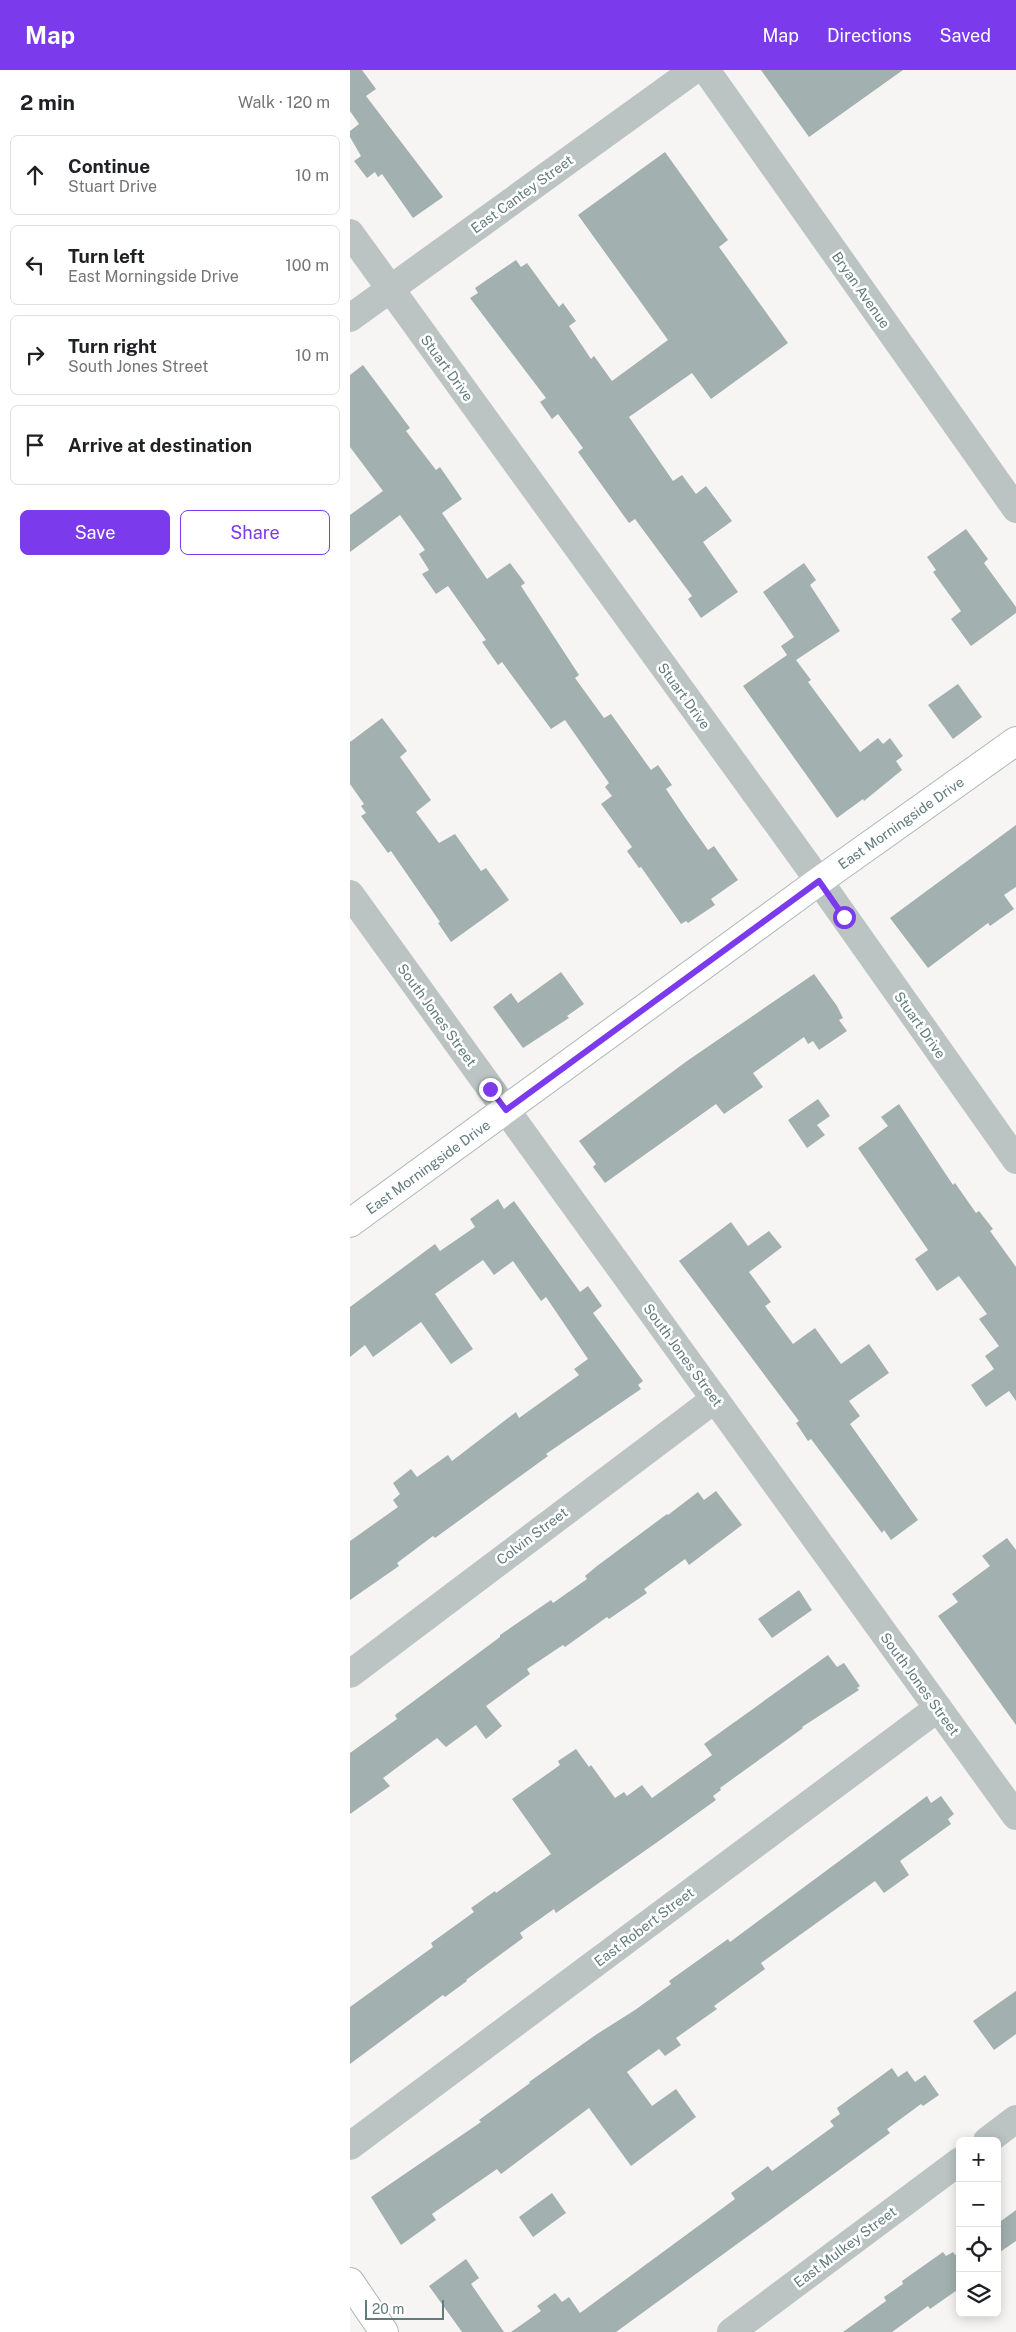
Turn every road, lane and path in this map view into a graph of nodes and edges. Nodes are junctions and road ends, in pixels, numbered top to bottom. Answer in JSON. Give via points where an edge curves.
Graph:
{"nodes":[{"id":1,"x":694,"y":70,"type":"edge"},
{"id":2,"x":706,"y":70,"type":"edge"},
{"id":3,"x":350,"y":234,"type":"edge"},
{"id":4,"x":390,"y":289,"type":"junction"},
{"id":5,"x":350,"y":318,"type":"edge"},
{"id":6,"x":1016,"y":509,"type":"edge"},
{"id":7,"x":1015,"y":743,"type":"edge"},
{"id":8,"x":819,"y":881,"type":"junction"},
{"id":9,"x":350,"y":894,"type":"edge"},
{"id":10,"x":506,"y":1110,"type":"junction"},
{"id":11,"x":1016,"y":1160,"type":"edge"},
{"id":12,"x":350,"y":1223,"type":"edge"},
{"id":13,"x":715,"y":1399,"type":"junction"},
{"id":14,"x":350,"y":1674,"type":"edge"},
{"id":15,"x":938,"y":1708,"type":"junction"},
{"id":16,"x":1016,"y":1816,"type":"edge"},
{"id":17,"x":1016,"y":2119,"type":"edge"},
{"id":18,"x":992,"y":2137,"type":"edge"},
{"id":19,"x":350,"y":2146,"type":"edge"},
{"id":20,"x":956,"y":2164,"type":"edge"},
{"id":21,"x":350,"y":2282,"type":"edge"},
{"id":22,"x":384,"y":2332,"type":"edge"},
{"id":23,"x":731,"y":2332,"type":"edge"}],
"edges":[{"from":1,"to":4,"type":"street","name":"East Cantey Street"},
{"from":2,"to":6,"type":"street","name":"Bryan Avenue"},
{"from":3,"to":4,"type":"street","name":"Stuart Drive"},
{"from":4,"to":5,"type":"street","name":"East Cantey Street"},
{"from":4,"to":8,"type":"street","name":"Stuart Drive"},
{"from":7,"to":8,"type":"street","name":"East Morningside Drive"},
{"from":8,"to":10,"type":"street","name":"East Morningside Drive"},
{"from":8,"to":11,"type":"street","name":"Stuart Drive"},
{"from":9,"to":10,"type":"street","name":"South Jones Street"},
{"from":10,"to":12,"type":"street","name":"East Morningside Drive"},
{"from":10,"to":13,"type":"street","name":"South Jones Street"},
{"from":13,"to":14,"type":"street","name":"Colvin Street"},
{"from":13,"to":15,"type":"street","name":"South Jones Street"},
{"from":15,"to":16,"type":"street","name":"South Jones Street"},
{"from":15,"to":19,"type":"street","name":"East Robert Street"},
{"from":17,"to":18,"type":"street"},
{"from":20,"to":23,"type":"street","name":"East Mulkey Street"},
{"from":21,"to":22,"type":"street"}]}
